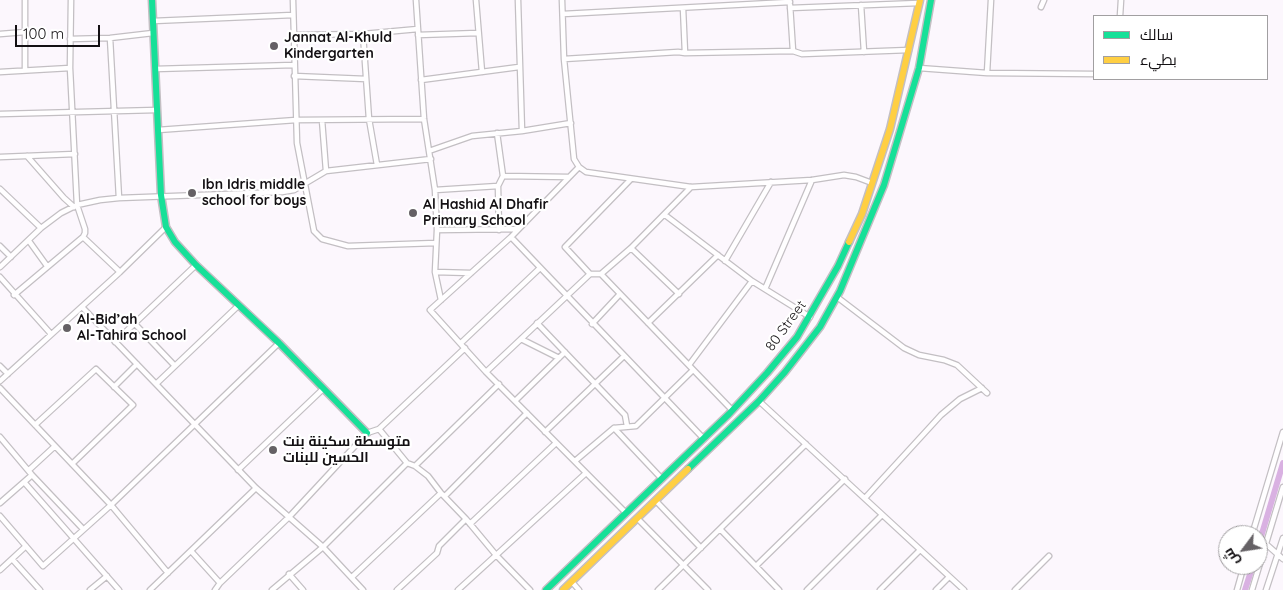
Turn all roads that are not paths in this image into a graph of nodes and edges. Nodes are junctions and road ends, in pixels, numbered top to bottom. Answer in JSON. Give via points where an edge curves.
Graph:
{"nodes":[{"id":1,"x":25,"y":0,"type":"edge"},
{"id":2,"x":71,"y":0,"type":"edge"},
{"id":3,"x":152,"y":0,"type":"edge"},
{"id":4,"x":299,"y":0,"type":"edge"},
{"id":5,"x":416,"y":0,"type":"edge"},
{"id":6,"x":476,"y":0,"type":"edge"},
{"id":7,"x":518,"y":0,"type":"edge"},
{"id":8,"x":562,"y":0,"type":"edge"},
{"id":9,"x":675,"y":0,"type":"edge"},
{"id":10,"x":931,"y":0,"type":"edge"},
{"id":11,"x":991,"y":0,"type":"edge"},
{"id":12,"x":1044,"y":0,"type":"edge"},
{"id":13,"x":1121,"y":0,"type":"edge"},
{"id":14,"x":790,"y":1,"type":"edge"},
{"id":15,"x":919,"y":1,"type":"edge"},
{"id":16,"x":293,"y":2,"type":"edge"},
{"id":17,"x":861,"y":5,"type":"junction"},
{"id":18,"x":1041,"y":7,"type":"dead end"},
{"id":19,"x":676,"y":8,"type":"junction"},
{"id":20,"x":683,"y":8,"type":"junction"},
{"id":21,"x":790,"y":8,"type":"junction"},
{"id":22,"x":563,"y":14,"type":"junction"},
{"id":23,"x":293,"y":15,"type":"junction"},
{"id":24,"x":1120,"y":15,"type":"edge"},
{"id":25,"x":153,"y":21,"type":"junction"},
{"id":26,"x":25,"y":32,"type":"junction"},
{"id":27,"x":418,"y":32,"type":"junction"},
{"id":28,"x":153,"y":33,"type":"junction"},
{"id":29,"x":478,"y":33,"type":"junction"},
{"id":30,"x":0,"y":34,"type":"edge"},
{"id":31,"x":364,"y":34,"type":"junction"},
{"id":32,"x":294,"y":35,"type":"junction"},
{"id":33,"x":110,"y":38,"type":"junction"},
{"id":34,"x":70,"y":39,"type":"junction"},
{"id":35,"x":909,"y":50,"type":"junction"},
{"id":36,"x":793,"y":51,"type":"junction"},
{"id":37,"x":864,"y":52,"type":"junction"},
{"id":38,"x":685,"y":54,"type":"junction"},
{"id":39,"x":564,"y":59,"type":"junction"},
{"id":40,"x":294,"y":66,"type":"junction"},
{"id":41,"x":519,"y":67,"type":"junction"},
{"id":42,"x":70,"y":68,"type":"junction"},
{"id":43,"x":919,"y":68,"type":"junction"},
{"id":44,"x":154,"y":69,"type":"junction"},
{"id":45,"x":26,"y":70,"type":"junction"},
{"id":46,"x":0,"y":72,"type":"edge"},
{"id":47,"x":482,"y":72,"type":"junction"},
{"id":48,"x":987,"y":73,"type":"junction"},
{"id":49,"x":1093,"y":74,"type":"edge"},
{"id":50,"x":294,"y":76,"type":"junction"},
{"id":51,"x":366,"y":80,"type":"junction"},
{"id":52,"x":421,"y":80,"type":"junction"},
{"id":53,"x":157,"y":110,"type":"junction"},
{"id":54,"x":114,"y":111,"type":"junction"},
{"id":55,"x":73,"y":112,"type":"junction"},
{"id":56,"x":0,"y":114,"type":"edge"},
{"id":57,"x":369,"y":119,"type":"junction"},
{"id":58,"x":296,"y":120,"type":"junction"},
{"id":59,"x":322,"y":120,"type":"junction"},
{"id":60,"x":424,"y":120,"type":"junction"},
{"id":61,"x":571,"y":123,"type":"junction"},
{"id":62,"x":158,"y":130,"type":"junction"},
{"id":63,"x":522,"y":131,"type":"junction"},
{"id":64,"x":497,"y":133,"type":"junction"},
{"id":65,"x":429,"y":151,"type":"junction"},
{"id":66,"x":75,"y":154,"type":"junction"},
{"id":67,"x":27,"y":156,"type":"junction"},
{"id":68,"x":0,"y":157,"type":"edge"},
{"id":69,"x":431,"y":159,"type":"junction"},
{"id":70,"x":377,"y":165,"type":"junction"},
{"id":71,"x":579,"y":167,"type":"junction"},
{"id":72,"x":326,"y":171,"type":"junction"},
{"id":73,"x":503,"y":176,"type":"junction"},
{"id":74,"x":569,"y":177,"type":"junction"},
{"id":75,"x":630,"y":180,"type":"junction"},
{"id":76,"x":812,"y":180,"type":"junction"},
{"id":77,"x":771,"y":182,"type":"junction"},
{"id":78,"x":305,"y":184,"type":"junction"},
{"id":79,"x":872,"y":184,"type":"junction"},
{"id":80,"x":498,"y":186,"type":"junction"},
{"id":81,"x":691,"y":188,"type":"junction"},
{"id":82,"x":0,"y":189,"type":"edge"},
{"id":83,"x":435,"y":190,"type":"junction"},
{"id":84,"x":161,"y":195,"type":"junction"},
{"id":85,"x":119,"y":198,"type":"junction"},
{"id":86,"x":75,"y":206,"type":"junction"},
{"id":87,"x":665,"y":215,"type":"junction"},
{"id":88,"x":41,"y":228,"type":"junction"},
{"id":89,"x":166,"y":228,"type":"junction"},
{"id":90,"x":437,"y":230,"type":"junction"},
{"id":91,"x":499,"y":230,"type":"junction"},
{"id":92,"x":518,"y":230,"type":"junction"},
{"id":93,"x":83,"y":236,"type":"junction"},
{"id":94,"x":510,"y":237,"type":"junction"},
{"id":95,"x":30,"y":241,"type":"junction"},
{"id":96,"x":436,"y":243,"type":"junction"},
{"id":97,"x":0,"y":246,"type":"edge"},
{"id":98,"x":631,"y":248,"type":"junction"},
{"id":99,"x":718,"y":255,"type":"junction"},
{"id":100,"x":11,"y":256,"type":"junction"},
{"id":101,"x":725,"y":261,"type":"junction"},
{"id":102,"x":196,"y":265,"type":"junction"},
{"id":103,"x":47,"y":266,"type":"junction"},
{"id":104,"x":0,"y":267,"type":"edge"},
{"id":105,"x":540,"y":268,"type":"junction"},
{"id":106,"x":120,"y":272,"type":"junction"},
{"id":107,"x":435,"y":272,"type":"junction"},
{"id":108,"x":471,"y":273,"type":"junction"},
{"id":109,"x":590,"y":274,"type":"junction"},
{"id":110,"x":601,"y":274,"type":"junction"},
{"id":111,"x":0,"y":277,"type":"edge"},
{"id":112,"x":752,"y":281,"type":"junction"},
{"id":113,"x":765,"y":289,"type":"junction"},
{"id":114,"x":620,"y":294,"type":"junction"},
{"id":115,"x":679,"y":294,"type":"junction"},
{"id":116,"x":14,"y":295,"type":"junction"},
{"id":117,"x":566,"y":296,"type":"junction"},
{"id":118,"x":837,"y":297,"type":"junction"},
{"id":119,"x":441,"y":300,"type":"junction"},
{"id":120,"x":239,"y":305,"type":"junction"},
{"id":121,"x":82,"y":307,"type":"junction"},
{"id":122,"x":810,"y":317,"type":"junction"},
{"id":123,"x":648,"y":323,"type":"junction"},
{"id":124,"x":135,"y":324,"type":"junction"},
{"id":125,"x":537,"y":324,"type":"junction"},
{"id":126,"x":592,"y":324,"type":"junction"},
{"id":127,"x":51,"y":334,"type":"junction"},
{"id":128,"x":521,"y":339,"type":"junction"},
{"id":129,"x":115,"y":342,"type":"junction"},
{"id":130,"x":279,"y":343,"type":"junction"},
{"id":131,"x":461,"y":343,"type":"junction"},
{"id":132,"x":465,"y":348,"type":"junction"},
{"id":133,"x":565,"y":352,"type":"junction"},
{"id":134,"x":624,"y":356,"type":"junction"},
{"id":135,"x":559,"y":358,"type":"junction"},
{"id":136,"x":136,"y":364,"type":"junction"},
{"id":137,"x":689,"y":365,"type":"junction"},
{"id":138,"x":0,"y":366,"type":"edge"},
{"id":139,"x":175,"y":366,"type":"junction"},
{"id":140,"x":693,"y":370,"type":"junction"},
{"id":141,"x":486,"y":372,"type":"junction"},
{"id":142,"x":8,"y":374,"type":"junction"},
{"id":143,"x":0,"y":381,"type":"edge"},
{"id":144,"x":156,"y":384,"type":"junction"},
{"id":145,"x":499,"y":384,"type":"junction"},
{"id":146,"x":595,"y":384,"type":"junction"},
{"id":147,"x":114,"y":387,"type":"junction"},
{"id":148,"x":0,"y":388,"type":"edge"},
{"id":149,"x":982,"y":388,"type":"junction"},
{"id":150,"x":323,"y":389,"type":"junction"},
{"id":151,"x":988,"y":393,"type":"dead end"},
{"id":152,"x":664,"y":398,"type":"junction"},
{"id":153,"x":515,"y":401,"type":"junction"},
{"id":154,"x":759,"y":401,"type":"junction"},
{"id":155,"x":732,"y":410,"type":"junction"},
{"id":156,"x":527,"y":413,"type":"junction"},
{"id":157,"x":35,"y":425,"type":"junction"},
{"id":158,"x":195,"y":425,"type":"junction"},
{"id":159,"x":627,"y":426,"type":"junction"},
{"id":160,"x":614,"y":428,"type":"junction"},
{"id":161,"x":379,"y":429,"type":"junction"},
{"id":162,"x":545,"y":432,"type":"junction"},
{"id":163,"x":1283,"y":432,"type":"edge"},
{"id":164,"x":367,"y":433,"type":"junction"},
{"id":165,"x":704,"y":439,"type":"junction"},
{"id":166,"x":1,"y":440,"type":"edge"},
{"id":167,"x":556,"y":443,"type":"junction"},
{"id":168,"x":806,"y":444,"type":"junction"},
{"id":169,"x":55,"y":446,"type":"junction"},
{"id":170,"x":575,"y":462,"type":"junction"},
{"id":171,"x":407,"y":463,"type":"junction"},
{"id":172,"x":72,"y":464,"type":"junction"},
{"id":173,"x":415,"y":466,"type":"junction"},
{"id":174,"x":238,"y":470,"type":"junction"},
{"id":175,"x":30,"y":472,"type":"junction"},
{"id":176,"x":586,"y":473,"type":"junction"},
{"id":177,"x":662,"y":479,"type":"junction"},
{"id":178,"x":845,"y":479,"type":"junction"},
{"id":179,"x":24,"y":482,"type":"junction"},
{"id":180,"x":1283,"y":487,"type":"edge"},
{"id":181,"x":256,"y":488,"type":"junction"},
{"id":182,"x":443,"y":495,"type":"junction"},
{"id":183,"x":865,"y":498,"type":"junction"},
{"id":184,"x":656,"y":501,"type":"junction"},
{"id":185,"x":0,"y":503,"type":"edge"},
{"id":186,"x":111,"y":505,"type":"junction"},
{"id":187,"x":626,"y":513,"type":"junction"},
{"id":188,"x":882,"y":515,"type":"junction"},
{"id":189,"x":0,"y":516,"type":"edge"},
{"id":190,"x":290,"y":516,"type":"junction"},
{"id":191,"x":638,"y":519,"type":"junction"},
{"id":192,"x":468,"y":521,"type":"junction"},
{"id":193,"x":1255,"y":525,"type":"edge"},
{"id":194,"x":83,"y":529,"type":"junction"},
{"id":195,"x":720,"y":529,"type":"junction"},
{"id":196,"x":1268,"y":537,"type":"edge"},
{"id":197,"x":73,"y":538,"type":"junction"},
{"id":198,"x":1283,"y":538,"type":"edge"},
{"id":199,"x":26,"y":546,"type":"junction"},
{"id":200,"x":1268,"y":546,"type":"edge"},
{"id":201,"x":323,"y":547,"type":"junction"},
{"id":202,"x":700,"y":548,"type":"junction"},
{"id":203,"x":920,"y":550,"type":"junction"},
{"id":204,"x":191,"y":551,"type":"junction"},
{"id":205,"x":1277,"y":554,"type":"junction"},
{"id":206,"x":496,"y":555,"type":"junction"},
{"id":207,"x":1049,"y":556,"type":"dead end"},
{"id":208,"x":12,"y":559,"type":"junction"},
{"id":209,"x":1283,"y":559,"type":"edge"},
{"id":210,"x":574,"y":564,"type":"junction"},
{"id":211,"x":683,"y":565,"type":"junction"},
{"id":212,"x":756,"y":566,"type":"junction"},
{"id":213,"x":0,"y":570,"type":"edge"},
{"id":214,"x":582,"y":572,"type":"junction"},
{"id":215,"x":168,"y":573,"type":"junction"},
{"id":216,"x":289,"y":574,"type":"junction"},
{"id":217,"x":1241,"y":575,"type":"edge"},
{"id":218,"x":1257,"y":575,"type":"edge"},
{"id":219,"x":107,"y":576,"type":"junction"},
{"id":220,"x":352,"y":577,"type":"junction"},
{"id":221,"x":949,"y":577,"type":"junction"},
{"id":222,"x":572,"y":582,"type":"junction"},
{"id":223,"x":220,"y":583,"type":"junction"},
{"id":224,"x":552,"y":584,"type":"junction"},
{"id":225,"x":152,"y":589,"type":"edge"},
{"id":226,"x":883,"y":589,"type":"edge"},
{"id":227,"x":40,"y":590,"type":"edge"},
{"id":228,"x":90,"y":590,"type":"edge"},
{"id":229,"x":119,"y":590,"type":"edge"},
{"id":230,"x":215,"y":590,"type":"edge"},
{"id":231,"x":272,"y":590,"type":"edge"},
{"id":232,"x":303,"y":590,"type":"edge"},
{"id":233,"x":363,"y":590,"type":"edge"},
{"id":234,"x":396,"y":590,"type":"edge"},
{"id":235,"x":458,"y":590,"type":"edge"},
{"id":236,"x":530,"y":590,"type":"edge"},
{"id":237,"x":546,"y":590,"type":"edge"},
{"id":238,"x":562,"y":590,"type":"edge"},
{"id":239,"x":579,"y":590,"type":"edge"},
{"id":240,"x":658,"y":590,"type":"edge"},
{"id":241,"x":708,"y":590,"type":"edge"},
{"id":242,"x":780,"y":590,"type":"edge"},
{"id":243,"x":807,"y":590,"type":"edge"},
{"id":244,"x":936,"y":590,"type":"edge"},
{"id":245,"x":964,"y":590,"type":"edge"},
{"id":246,"x":1015,"y":590,"type":"edge"},
{"id":247,"x":1237,"y":590,"type":"edge"},
{"id":248,"x":1252,"y":590,"type":"edge"},
{"id":249,"x":1266,"y":590,"type":"edge"}],
"edges":[{"from":1,"to":26,"type":"street"},
{"from":2,"to":34,"type":"street"},
{"from":3,"to":25,"type":"main road"},
{"from":4,"to":16,"type":"street"},
{"from":5,"to":27,"type":"street"},
{"from":6,"to":29,"type":"street"},
{"from":7,"to":41,"type":"street"},
{"from":8,"to":22,"type":"street"},
{"from":9,"to":19,"type":"street"},
{"from":10,"to":43,"type":"main road","name":"80 Street"},
{"from":11,"to":48,"type":"street"},
{"from":12,"to":18,"type":"street"},
{"from":13,"to":24,"type":"street"},
{"from":14,"to":20,"type":"street"},
{"from":14,"to":21,"type":"street"},
{"from":15,"to":17,"type":"street"},
{"from":15,"to":35,"type":"main road","name":"80 Street"},
{"from":16,"to":23,"type":"street"},
{"from":17,"to":21,"type":"street"},
{"from":17,"to":37,"type":"street"},
{"from":19,"to":20,"type":"street"},
{"from":19,"to":22,"type":"street"},
{"from":20,"to":38,"type":"street"},
{"from":21,"to":36,"type":"street"},
{"from":22,"to":39,"type":"street"},
{"from":23,"to":25,"type":"street"},
{"from":23,"to":32,"type":"street"},
{"from":25,"to":28,"type":"main road"},
{"from":26,"to":30,"type":"street"},
{"from":26,"to":45,"type":"street"},
{"from":27,"to":29,"type":"street"},
{"from":27,"to":31,"type":"street"},
{"from":27,"to":52,"type":"street"},
{"from":28,"to":33,"type":"street"},
{"from":28,"to":44,"type":"main road"},
{"from":29,"to":47,"type":"street"},
{"from":31,"to":32,"type":"street"},
{"from":31,"to":51,"type":"street"},
{"from":32,"to":40,"type":"street"},
{"from":33,"to":34,"type":"street"},
{"from":33,"to":54,"type":"street"},
{"from":34,"to":42,"type":"street"},
{"from":35,"to":37,"type":"street"},
{"from":35,"to":79,"type":"main road","name":"80 Street","via":[[890,129]]},
{"from":36,"to":37,"type":"street","via":[[802,54]]},
{"from":36,"to":38,"type":"street"},
{"from":38,"to":39,"type":"street"},
{"from":39,"to":61,"type":"street"},
{"from":40,"to":44,"type":"street"},
{"from":40,"to":50,"type":"street"},
{"from":41,"to":47,"type":"street"},
{"from":41,"to":63,"type":"street"},
{"from":42,"to":45,"type":"street"},
{"from":42,"to":55,"type":"street"},
{"from":43,"to":48,"type":"street"},
{"from":43,"to":118,"type":"main road","name":"80 Street","via":[[884,185]]},
{"from":44,"to":53,"type":"main road"},
{"from":45,"to":46,"type":"street"},
{"from":47,"to":52,"type":"street"},
{"from":48,"to":49,"type":"street"},
{"from":50,"to":51,"type":"street"},
{"from":50,"to":58,"type":"street"},
{"from":51,"to":57,"type":"street"},
{"from":52,"to":60,"type":"street"},
{"from":53,"to":54,"type":"street"},
{"from":53,"to":62,"type":"main road"},
{"from":54,"to":55,"type":"street"},
{"from":54,"to":85,"type":"street"},
{"from":55,"to":56,"type":"street"},
{"from":55,"to":66,"type":"street"},
{"from":57,"to":59,"type":"street"},
{"from":57,"to":60,"type":"street"},
{"from":57,"to":70,"type":"street"},
{"from":58,"to":59,"type":"street"},
{"from":58,"to":62,"type":"street"},
{"from":58,"to":78,"type":"street","via":[[296,144]]},
{"from":59,"to":72,"type":"street"},
{"from":60,"to":65,"type":"street"},
{"from":61,"to":63,"type":"street"},
{"from":61,"to":71,"type":"street","via":[[574,159]]},
{"from":62,"to":84,"type":"main road"},
{"from":63,"to":64,"type":"street"},
{"from":64,"to":65,"type":"street","via":[[472,136]]},
{"from":64,"to":73,"type":"street"},
{"from":65,"to":69,"type":"street"},
{"from":66,"to":67,"type":"street"},
{"from":66,"to":86,"type":"street"},
{"from":67,"to":68,"type":"street"},
{"from":67,"to":86,"type":"street"},
{"from":69,"to":70,"type":"street"},
{"from":69,"to":83,"type":"street"},
{"from":70,"to":72,"type":"street"},
{"from":71,"to":74,"type":"street"},
{"from":71,"to":75,"type":"street","via":[[586,172]]},
{"from":72,"to":78,"type":"street"},
{"from":73,"to":74,"type":"street"},
{"from":73,"to":80,"type":"street"},
{"from":74,"to":92,"type":"street"},
{"from":75,"to":81,"type":"street"},
{"from":75,"to":109,"type":"street","via":[[565,247]]},
{"from":76,"to":77,"type":"street"},
{"from":76,"to":79,"type":"street","via":[[850,175]]},
{"from":76,"to":113,"type":"street"},
{"from":77,"to":81,"type":"street"},
{"from":77,"to":101,"type":"street"},
{"from":78,"to":84,"type":"street","via":[[282,192]]},
{"from":78,"to":96,"type":"street","via":[[314,232],[322,239],[348,246]]},
{"from":79,"to":122,"type":"main road","name":"80 Street","via":[[838,266]]},
{"from":80,"to":83,"type":"street"},
{"from":80,"to":91,"type":"street"},
{"from":81,"to":87,"type":"street"},
{"from":82,"to":88,"type":"street"},
{"from":83,"to":90,"type":"street"},
{"from":84,"to":85,"type":"street"},
{"from":84,"to":89,"type":"main road"},
{"from":85,"to":86,"type":"street"},
{"from":86,"to":88,"type":"street"},
{"from":86,"to":93,"type":"street","via":[[85,229]]},
{"from":87,"to":98,"type":"street"},
{"from":87,"to":99,"type":"street"},
{"from":88,"to":95,"type":"street"},
{"from":89,"to":102,"type":"main road"},
{"from":89,"to":106,"type":"street"},
{"from":90,"to":91,"type":"street"},
{"from":90,"to":96,"type":"street"},
{"from":91,"to":92,"type":"street"},
{"from":92,"to":94,"type":"street"},
{"from":93,"to":103,"type":"street"},
{"from":93,"to":106,"type":"street"},
{"from":94,"to":105,"type":"street"},
{"from":94,"to":108,"type":"street"},
{"from":95,"to":100,"type":"street"},
{"from":95,"to":103,"type":"street"},
{"from":96,"to":107,"type":"street"},
{"from":97,"to":100,"type":"street"},
{"from":98,"to":110,"type":"street"},
{"from":98,"to":115,"type":"street"},
{"from":99,"to":101,"type":"street"},
{"from":99,"to":115,"type":"street"},
{"from":100,"to":104,"type":"street"},
{"from":101,"to":112,"type":"street"},
{"from":102,"to":120,"type":"main road"},
{"from":102,"to":124,"type":"street"},
{"from":103,"to":116,"type":"street"},
{"from":105,"to":117,"type":"street"},
{"from":105,"to":131,"type":"street"},
{"from":106,"to":121,"type":"street"},
{"from":107,"to":108,"type":"street"},
{"from":107,"to":119,"type":"street"},
{"from":108,"to":119,"type":"street"},
{"from":109,"to":110,"type":"street"},
{"from":109,"to":117,"type":"street"},
{"from":110,"to":114,"type":"street"},
{"from":111,"to":116,"type":"street"},
{"from":112,"to":113,"type":"street"},
{"from":112,"to":137,"type":"street"},
{"from":113,"to":122,"type":"street"},
{"from":114,"to":123,"type":"street"},
{"from":114,"to":126,"type":"street"},
{"from":115,"to":123,"type":"street"},
{"from":116,"to":127,"type":"street"},
{"from":117,"to":125,"type":"street"},
{"from":117,"to":126,"type":"street"},
{"from":118,"to":149,"type":"street","via":[[904,348],[957,365]]},
{"from":118,"to":154,"type":"main road","name":"80 Street","via":[[820,327]]},
{"from":119,"to":131,"type":"street","via":[[430,310]]},
{"from":120,"to":130,"type":"main road"},
{"from":120,"to":139,"type":"street"},
{"from":121,"to":127,"type":"street"},
{"from":121,"to":129,"type":"street"},
{"from":122,"to":155,"type":"main road","name":"80 Street","via":[[767,373]]},
{"from":123,"to":137,"type":"street"},
{"from":124,"to":129,"type":"street"},
{"from":124,"to":139,"type":"street"},
{"from":125,"to":128,"type":"street"},
{"from":125,"to":133,"type":"street"},
{"from":126,"to":134,"type":"street"},
{"from":127,"to":142,"type":"street"},
{"from":128,"to":135,"type":"street"},
{"from":128,"to":141,"type":"street"},
{"from":129,"to":136,"type":"street"},
{"from":130,"to":150,"type":"main road"},
{"from":130,"to":158,"type":"street"},
{"from":131,"to":132,"type":"street"},
{"from":132,"to":141,"type":"street"},
{"from":132,"to":161,"type":"street"},
{"from":133,"to":135,"type":"street"},
{"from":133,"to":146,"type":"street"},
{"from":134,"to":146,"type":"street"},
{"from":134,"to":152,"type":"street"},
{"from":135,"to":153,"type":"street"},
{"from":136,"to":144,"type":"street"},
{"from":136,"to":147,"type":"street"},
{"from":137,"to":140,"type":"street"},
{"from":138,"to":142,"type":"street"},
{"from":139,"to":144,"type":"street"},
{"from":140,"to":152,"type":"street"},
{"from":140,"to":155,"type":"street"},
{"from":141,"to":145,"type":"street"},
{"from":142,"to":143,"type":"street"},
{"from":144,"to":158,"type":"street"},
{"from":145,"to":153,"type":"street"},
{"from":145,"to":173,"type":"street"},
{"from":146,"to":159,"type":"street","via":[[625,415]]},
{"from":146,"to":162,"type":"street"},
{"from":147,"to":157,"type":"street","via":[[96,368]]},
{"from":147,"to":172,"type":"street","via":[[133,405]]},
{"from":148,"to":157,"type":"street"},
{"from":149,"to":151,"type":"street"},
{"from":149,"to":183,"type":"street","via":[[941,414]]},
{"from":150,"to":164,"type":"main road"},
{"from":150,"to":174,"type":"street"},
{"from":152,"to":159,"type":"street","via":[[636,426]]},
{"from":152,"to":165,"type":"street"},
{"from":153,"to":156,"type":"street"},
{"from":154,"to":168,"type":"street"},
{"from":154,"to":184,"type":"main road","name":"80 Street"},
{"from":155,"to":165,"type":"main road","name":"80 Street"},
{"from":156,"to":162,"type":"street"},
{"from":156,"to":182,"type":"street"},
{"from":157,"to":169,"type":"street"},
{"from":158,"to":174,"type":"street"},
{"from":158,"to":186,"type":"street"},
{"from":159,"to":160,"type":"street"},
{"from":160,"to":170,"type":"street"},
{"from":160,"to":177,"type":"street"},
{"from":161,"to":164,"type":"street"},
{"from":161,"to":171,"type":"street"},
{"from":162,"to":167,"type":"street"},
{"from":163,"to":193,"type":"street"},
{"from":164,"to":190,"type":"street"},
{"from":165,"to":177,"type":"main road","name":"80 Street"},
{"from":166,"to":175,"type":"street"},
{"from":167,"to":170,"type":"street"},
{"from":167,"to":192,"type":"street"},
{"from":168,"to":178,"type":"street"},
{"from":168,"to":195,"type":"street"},
{"from":169,"to":172,"type":"street"},
{"from":169,"to":175,"type":"street"},
{"from":170,"to":176,"type":"street"},
{"from":171,"to":173,"type":"street"},
{"from":171,"to":201,"type":"street"},
{"from":172,"to":186,"type":"street"},
{"from":173,"to":182,"type":"street"},
{"from":174,"to":181,"type":"street"},
{"from":175,"to":179,"type":"street"},
{"from":175,"to":194,"type":"street"},
{"from":176,"to":187,"type":"street"},
{"from":176,"to":206,"type":"street"},
{"from":177,"to":187,"type":"main road","name":"80 Street"},
{"from":178,"to":183,"type":"street"},
{"from":178,"to":212,"type":"street"},
{"from":179,"to":185,"type":"street"},
{"from":179,"to":197,"type":"street"},
{"from":180,"to":196,"type":"street"},
{"from":181,"to":190,"type":"street"},
{"from":181,"to":204,"type":"street"},
{"from":182,"to":192,"type":"street"},
{"from":182,"to":220,"type":"street"},
{"from":183,"to":188,"type":"street"},
{"from":184,"to":191,"type":"main road","name":"80 Street"},
{"from":184,"to":202,"type":"street"},
{"from":186,"to":194,"type":"street"},
{"from":186,"to":215,"type":"street"},
{"from":187,"to":210,"type":"main road","name":"80 Street"},
{"from":188,"to":203,"type":"street"},
{"from":188,"to":243,"type":"street"},
{"from":189,"to":199,"type":"street"},
{"from":190,"to":201,"type":"street"},
{"from":190,"to":223,"type":"street"},
{"from":191,"to":211,"type":"street"},
{"from":191,"to":214,"type":"main road","name":"80 Street"},
{"from":192,"to":206,"type":"street"},
{"from":192,"to":234,"type":"street","via":[[438,546],[437,553]]},
{"from":194,"to":197,"type":"street"},
{"from":195,"to":202,"type":"street"},
{"from":195,"to":212,"type":"street"},
{"from":197,"to":199,"type":"street","via":[[43,566]]},
{"from":197,"to":219,"type":"street"},
{"from":198,"to":205,"type":"street"},
{"from":199,"to":208,"type":"street"},
{"from":200,"to":205,"type":"street"},
{"from":201,"to":216,"type":"street"},
{"from":201,"to":220,"type":"street"},
{"from":202,"to":211,"type":"street"},
{"from":203,"to":221,"type":"street"},
{"from":203,"to":226,"type":"street"},
{"from":204,"to":215,"type":"street"},
{"from":204,"to":223,"type":"street"},
{"from":205,"to":209,"type":"street"},
{"from":205,"to":249,"type":"street"},
{"from":206,"to":235,"type":"street"},
{"from":206,"to":236,"type":"street"},
{"from":207,"to":246,"type":"street"},
{"from":208,"to":213,"type":"street"},
{"from":208,"to":227,"type":"street"},
{"from":210,"to":214,"type":"main road","via":[[574,571]]},
{"from":210,"to":224,"type":"main road","name":"80 Street"},
{"from":211,"to":240,"type":"street"},
{"from":211,"to":241,"type":"street"},
{"from":212,"to":242,"type":"street"},
{"from":214,"to":222,"type":"main road","name":"80 Street"},
{"from":215,"to":225,"type":"street"},
{"from":216,"to":231,"type":"street"},
{"from":216,"to":232,"type":"street"},
{"from":217,"to":247,"type":"street"},
{"from":218,"to":248,"type":"street"},
{"from":219,"to":228,"type":"street"},
{"from":219,"to":229,"type":"street"},
{"from":220,"to":233,"type":"street"},
{"from":221,"to":244,"type":"street"},
{"from":221,"to":245,"type":"street"},
{"from":222,"to":238,"type":"main road","name":"80 Street"},
{"from":222,"to":239,"type":"street"},
{"from":223,"to":230,"type":"street"},
{"from":224,"to":237,"type":"main road","name":"80 Street"},
{"from":224,"to":238,"type":"main road","via":[[558,584]]}]}
